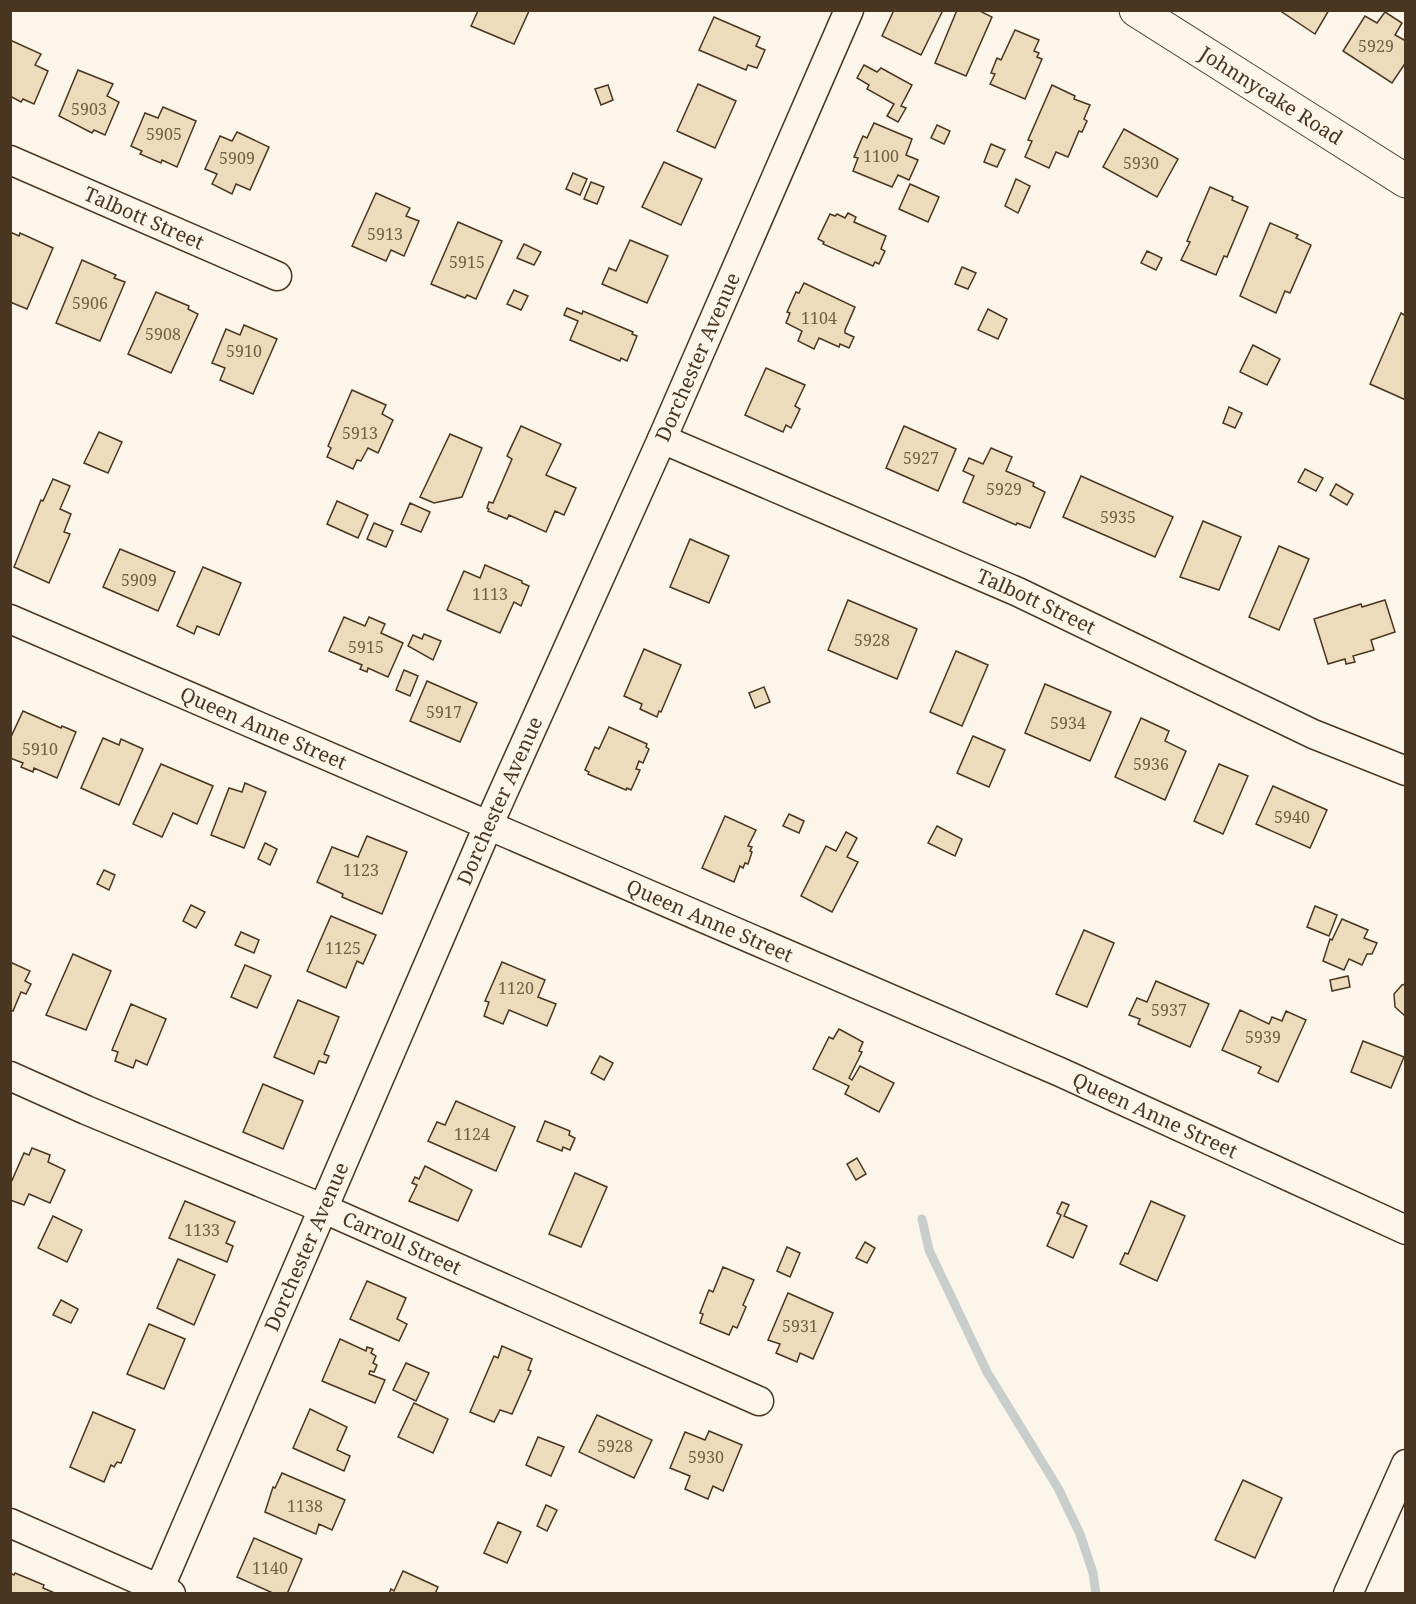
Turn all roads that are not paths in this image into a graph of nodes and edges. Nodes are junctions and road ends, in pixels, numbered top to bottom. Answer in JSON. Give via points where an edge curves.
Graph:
{"nodes":[{"id":1,"x":849,"y":10,"type":"edge"},
{"id":2,"x":1136,"y":10,"type":"edge"},
{"id":3,"x":10,"y":160,"type":"edge"},
{"id":4,"x":1406,"y":181,"type":"edge"},
{"id":5,"x":277,"y":276,"type":"dead end"},
{"id":6,"x":662,"y":439,"type":"junction"},
{"id":7,"x":10,"y":619,"type":"edge"},
{"id":8,"x":1406,"y":771,"type":"edge"},
{"id":9,"x":488,"y":826,"type":"junction"},
{"id":10,"x":10,"y":1076,"type":"edge"},
{"id":11,"x":322,"y":1208,"type":"junction"},
{"id":12,"x":1406,"y":1230,"type":"edge"},
{"id":13,"x":759,"y":1401,"type":"dead end"},
{"id":14,"x":1406,"y":1464,"type":"edge"},
{"id":15,"x":10,"y":1523,"type":"edge"},
{"id":16,"x":162,"y":1592,"type":"edge"},
{"id":17,"x":1348,"y":1593,"type":"edge"}],
"edges":[{"from":1,"to":6,"type":"street","name":"Dorchester Avenue"},
{"from":2,"to":4,"type":"main road","name":"Johnnycake Road"},
{"from":3,"to":5,"type":"street","name":"Talbott Street"},
{"from":6,"to":8,"type":"street","name":"Talbott Street","via":[[1018,592],[1313,734]]},
{"from":6,"to":9,"type":"street","name":"Dorchester Avenue"},
{"from":7,"to":9,"type":"street","name":"Queen Anne Street"},
{"from":9,"to":11,"type":"street","name":"Dorchester Avenue"},
{"from":9,"to":12,"type":"street","name":"Queen Anne Street","via":[[1060,1072]]},
{"from":10,"to":11,"type":"street","name":"Carroll Street"},
{"from":11,"to":13,"type":"street","name":"Carroll Street"},
{"from":11,"to":16,"type":"street","name":"Dorchester Avenue"},
{"from":14,"to":17,"type":"street"},
{"from":15,"to":16,"type":"street"}]}
